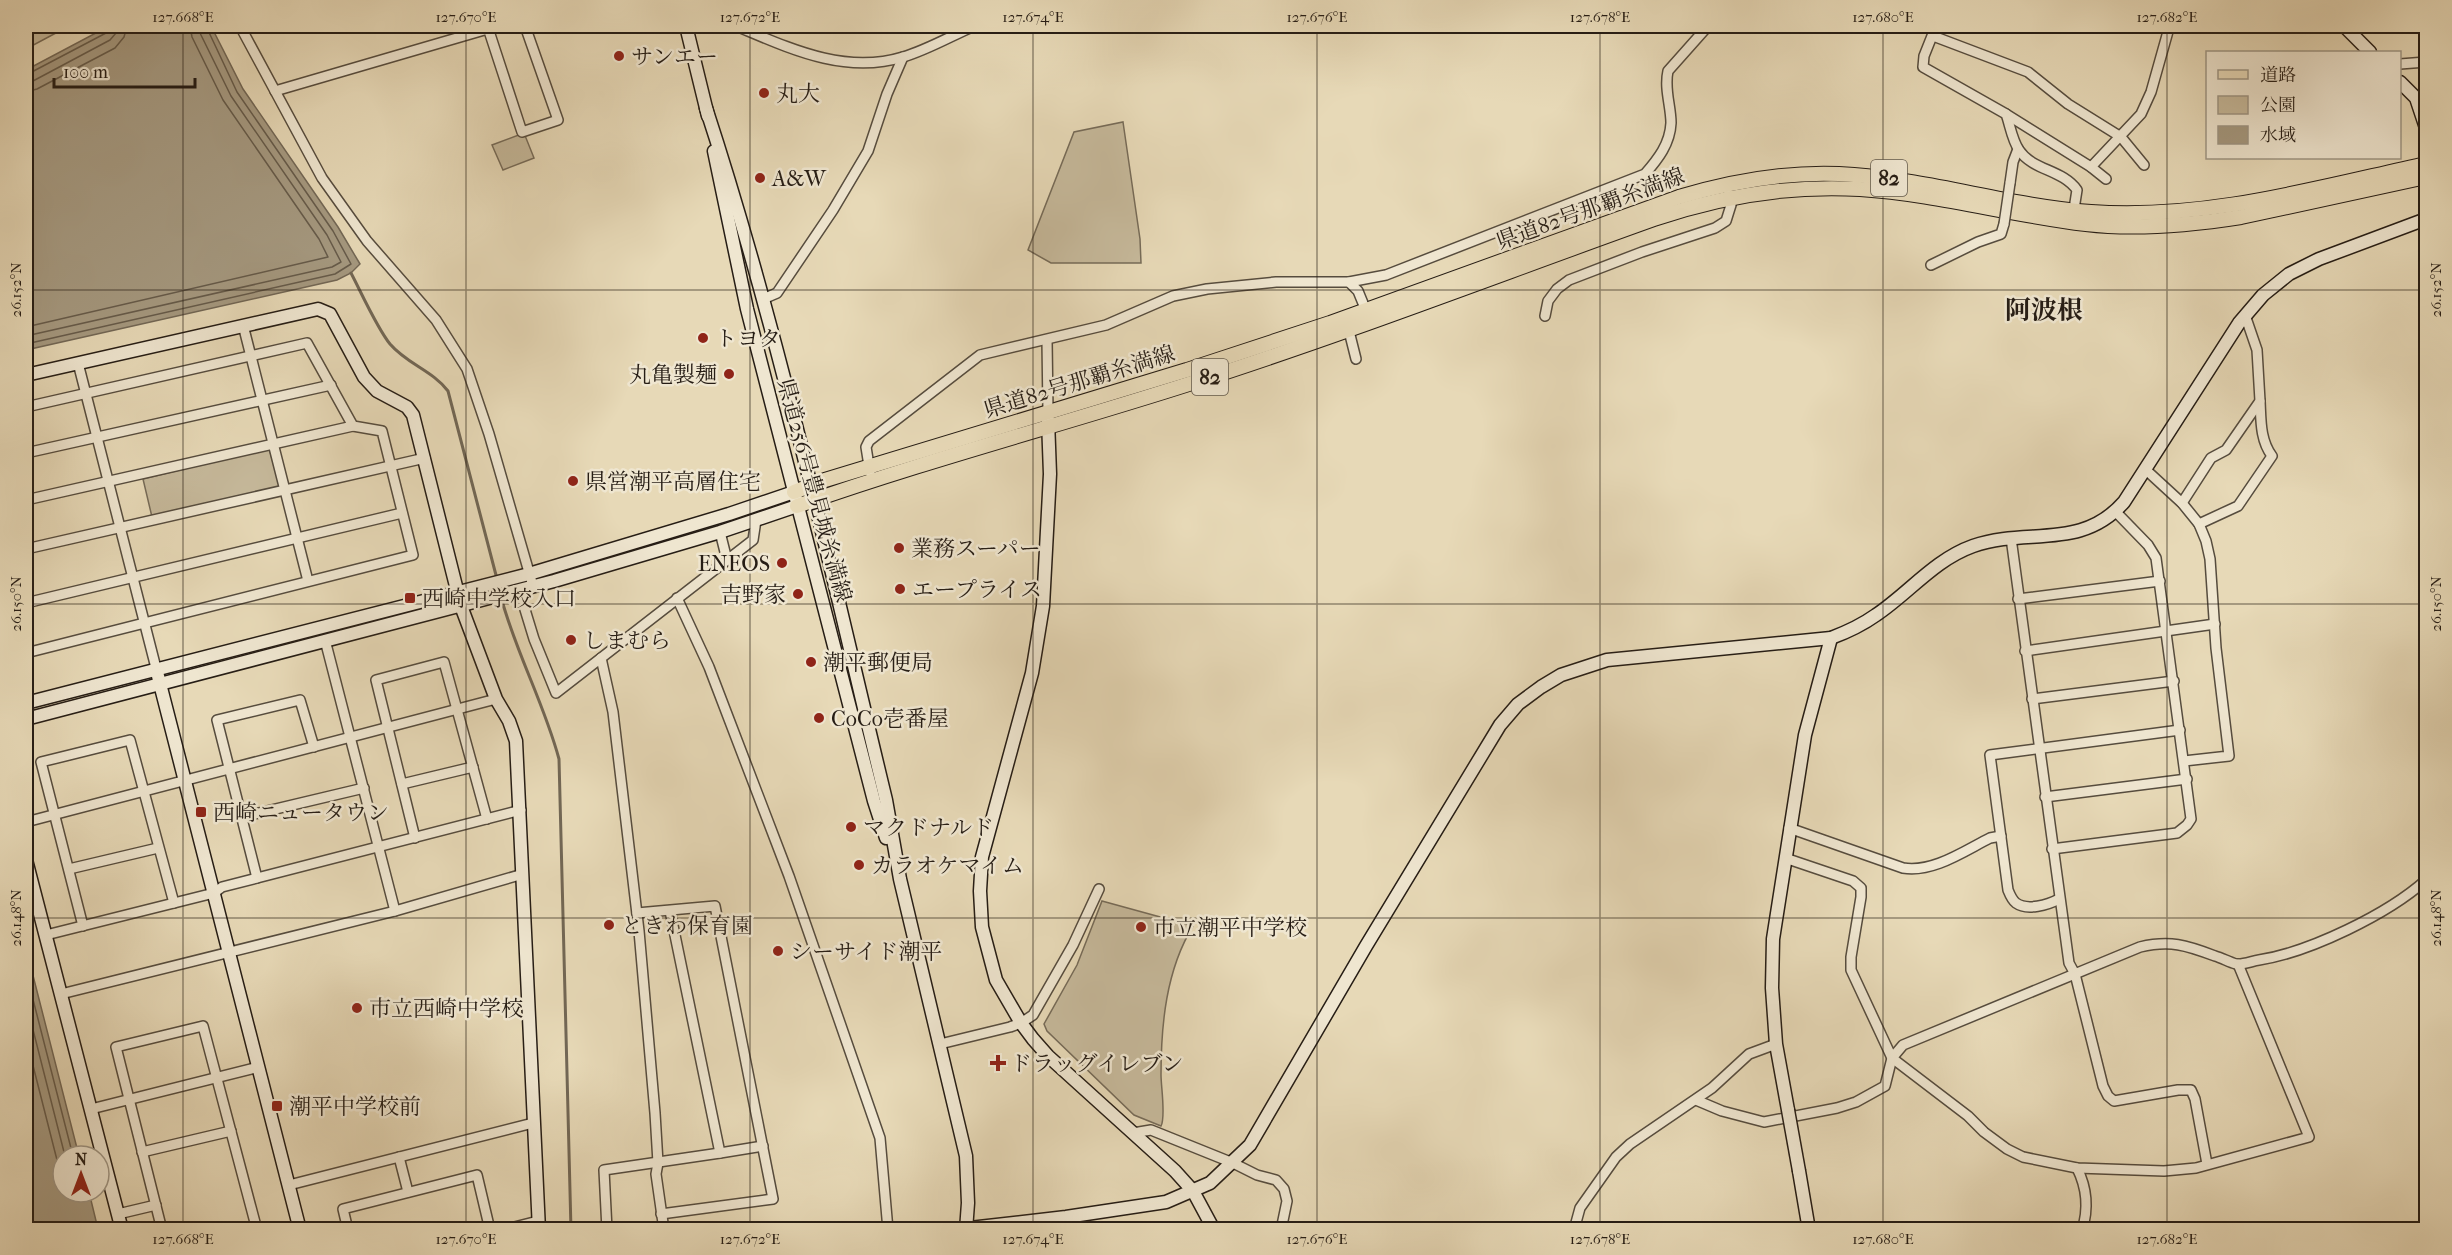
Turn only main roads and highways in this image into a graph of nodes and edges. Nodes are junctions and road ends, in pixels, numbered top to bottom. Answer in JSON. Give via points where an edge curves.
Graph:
{"nodes":[{"id":1,"x":2427,"y":164,"type":"edge"},
{"id":2,"x":2427,"y":177,"type":"edge"},
{"id":3,"x":1727,"y":191,"type":"junction"},
{"id":4,"x":1347,"y":324,"type":"junction"},
{"id":5,"x":871,"y":473,"type":"junction"}],
"edges":[{"from":1,"to":3,"type":"main road","name":"県道82号那覇糸満線","number":"82","via":[[2269,199],[2212,209],[2150,213],[2074,209],[1854,175],[1795,175]]},
{"from":2,"to":3,"type":"main road","name":"県道82号那覇糸満線","number":"82","via":[[2241,218],[2150,225],[2088,224],[1858,189]]},
{"from":3,"to":4,"type":"main road","name":"県道82号那覇糸満線","number":"82"},
{"from":4,"to":5,"type":"main road","name":"県道82号那覇糸満線","number":"82","via":[[1048,412]]},
{"from":4,"to":5,"type":"main road","name":"県道82号那覇糸満線","number":"82","via":[[1190,384],[1048,427]]},
{"from":5,"to":5,"type":"main road","name":"県道82号那覇糸満線","number":"82","via":[[810,486],[795,499],[814,500]]}]}
